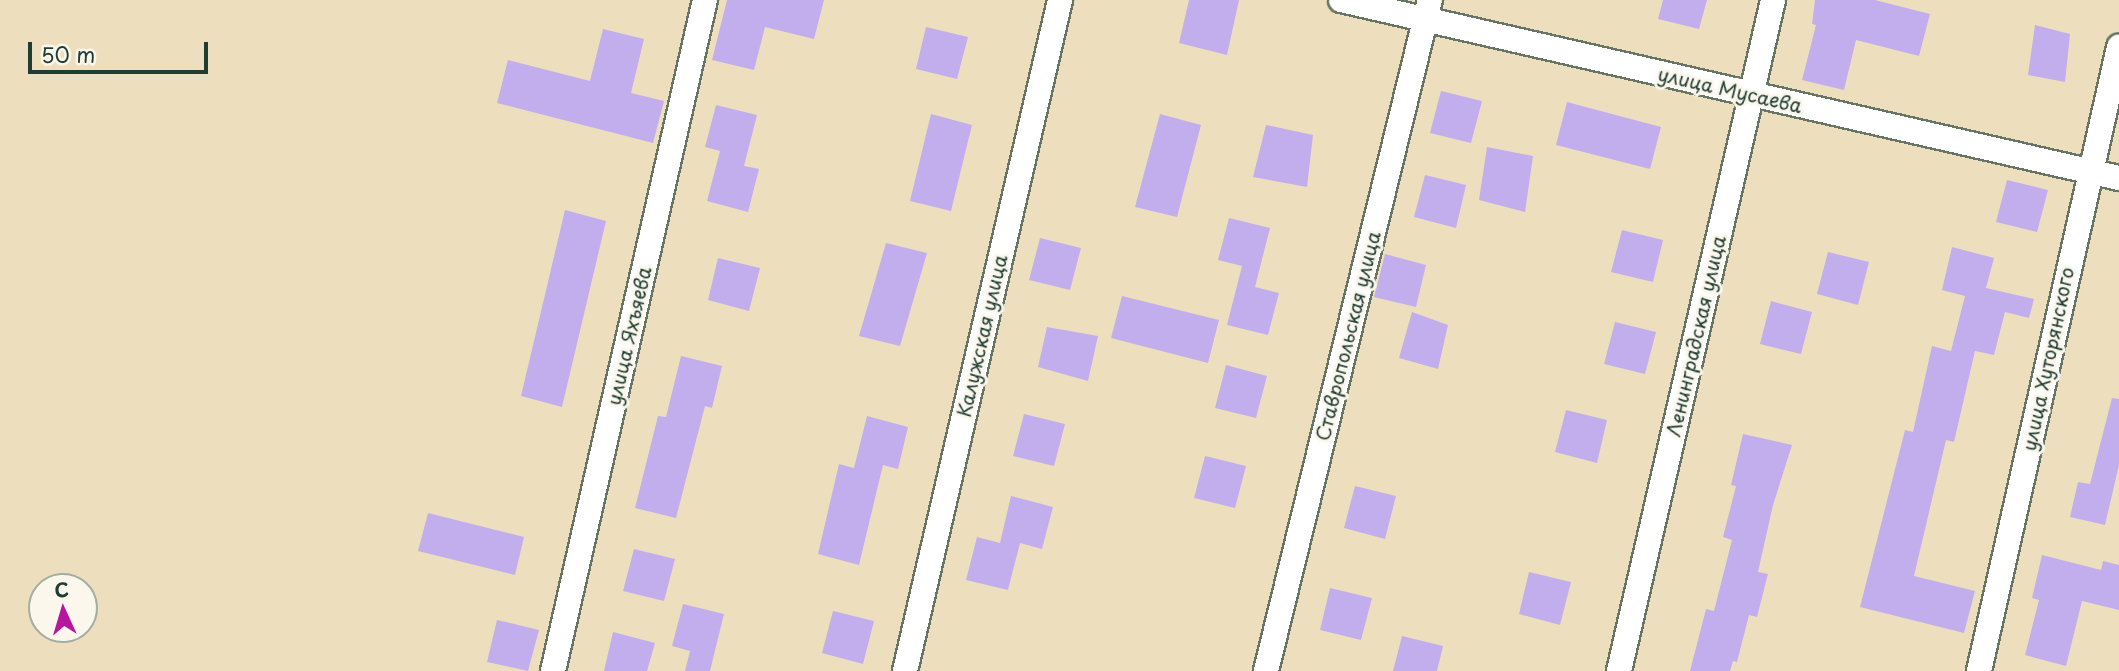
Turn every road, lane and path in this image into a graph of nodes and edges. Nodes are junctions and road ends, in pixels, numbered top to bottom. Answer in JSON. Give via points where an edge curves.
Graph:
{"nodes":[{"id":1,"x":705,"y":0,"type":"edge"},
{"id":2,"x":1060,"y":0,"type":"edge"},
{"id":3,"x":1341,"y":0,"type":"edge"},
{"id":4,"x":1773,"y":0,"type":"edge"},
{"id":5,"x":1428,"y":10,"type":"edge"},
{"id":6,"x":2119,"y":47,"type":"edge"},
{"id":7,"x":1751,"y":95,"type":"junction"},
{"id":8,"x":2089,"y":171,"type":"junction"},
{"id":9,"x":2119,"y":178,"type":"edge"},
{"id":10,"x":553,"y":671,"type":"edge"},
{"id":11,"x":905,"y":671,"type":"edge"},
{"id":12,"x":1266,"y":671,"type":"edge"},
{"id":13,"x":1619,"y":671,"type":"edge"},
{"id":14,"x":1979,"y":671,"type":"edge"}],
"edges":[{"from":1,"to":10,"type":"street","name":"улица Яхъяева"},
{"from":2,"to":11,"type":"street","name":"Калужская улица"},
{"from":3,"to":5,"type":"street","name":"улица Мусаева"},
{"from":4,"to":7,"type":"street","name":"Ленинградская улица"},
{"from":5,"to":7,"type":"street","name":"улица Мусаева"},
{"from":5,"to":12,"type":"street","name":"Ставропольская улица"},
{"from":6,"to":8,"type":"street","name":"улица Хуторянского"},
{"from":7,"to":8,"type":"street","name":"улица Мусаева"},
{"from":7,"to":13,"type":"street","name":"Ленинградская улица"},
{"from":8,"to":9,"type":"street","name":"улица Мусаева"},
{"from":8,"to":14,"type":"street","name":"улица Хуторянского"}]}
